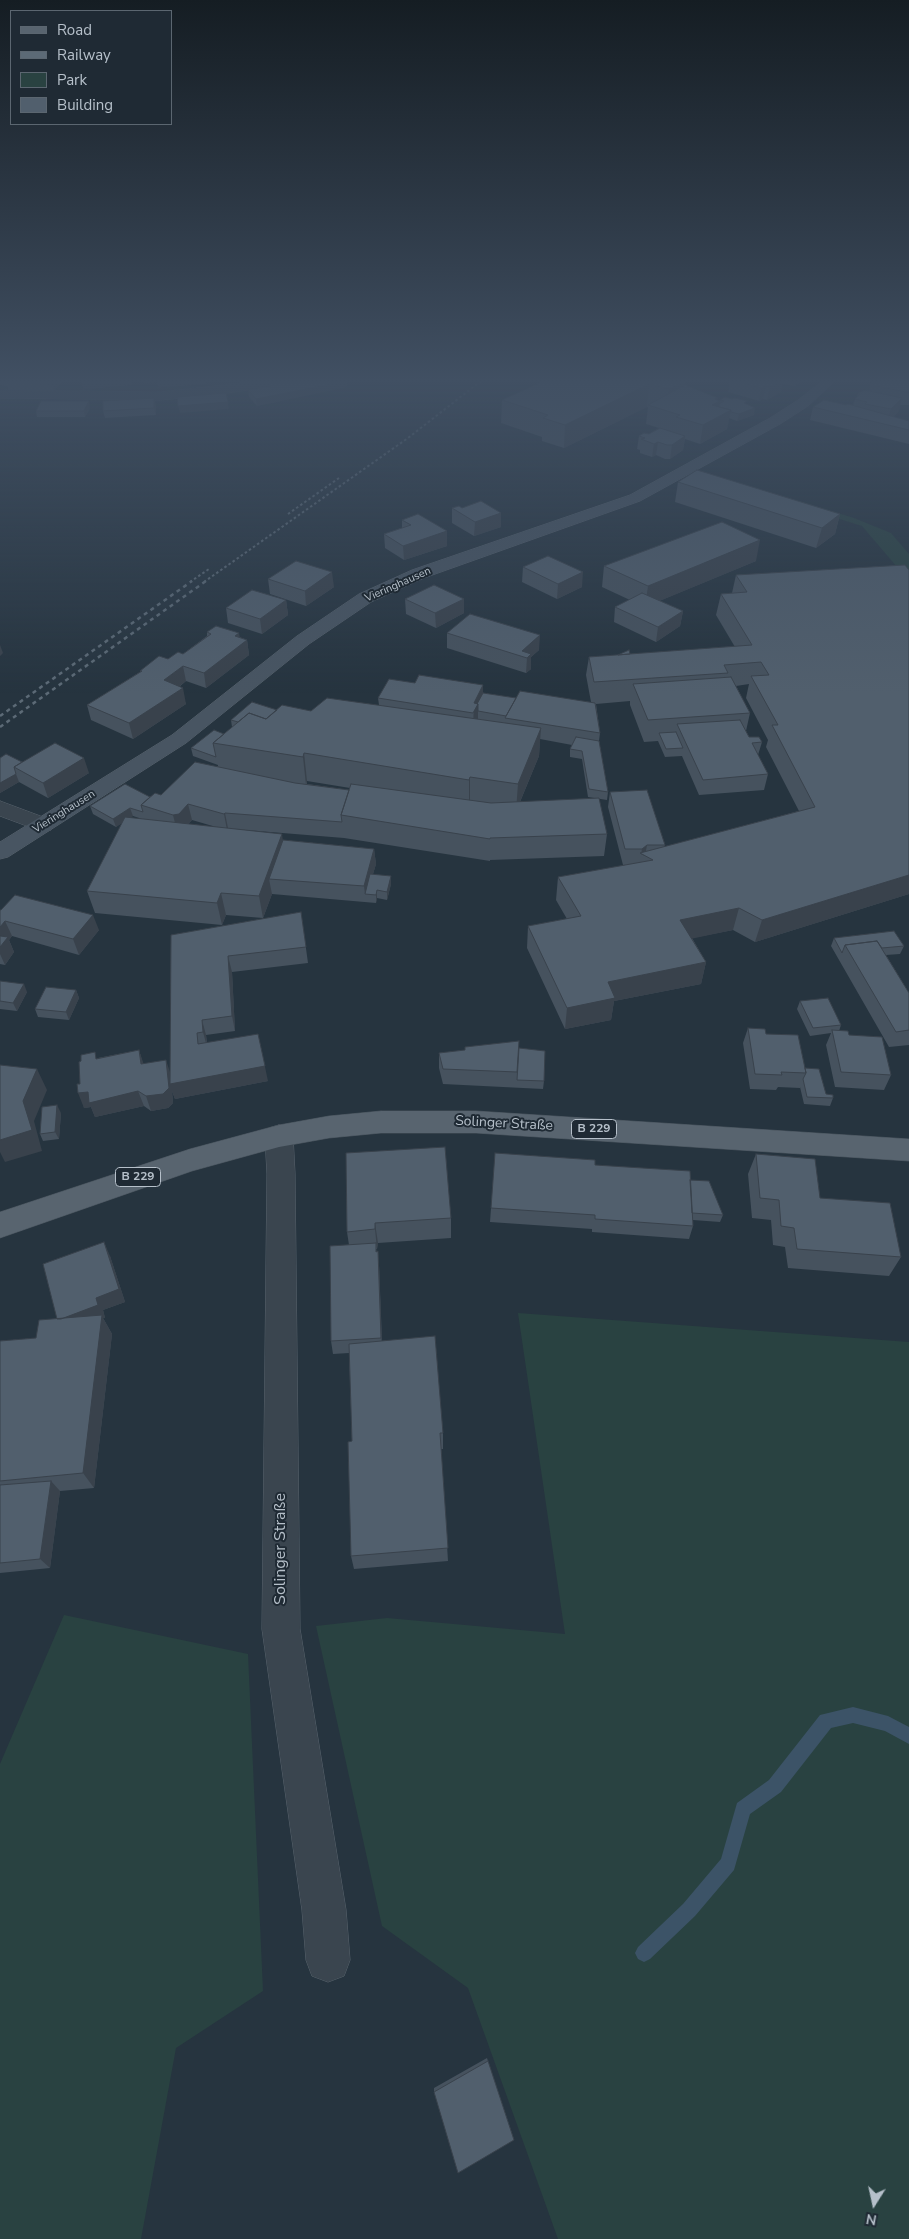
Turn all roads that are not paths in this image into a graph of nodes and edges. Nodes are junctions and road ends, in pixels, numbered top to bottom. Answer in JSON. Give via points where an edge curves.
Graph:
{"nodes":[{"id":1,"x":658,"y":485,"type":"edge"},
{"id":2,"x":0,"y":808,"type":"edge"},
{"id":3,"x":42,"y":825,"type":"junction"},
{"id":4,"x":0,"y":852,"type":"edge"},
{"id":5,"x":279,"y":1136,"type":"junction"},
{"id":6,"x":909,"y":1150,"type":"edge"},
{"id":7,"x":0,"y":1226,"type":"edge"},
{"id":8,"x":328,"y":1960,"type":"dead end"}],
"edges":[{"from":1,"to":3,"type":"main road","name":"Vieringhausen","via":[[635,498],[418,574],[365,598],[303,640],[179,738]]},
{"from":2,"to":3,"type":"street"},
{"from":3,"to":4,"type":"main road","name":"Vieringhausen"},
{"from":5,"to":6,"type":"main road","name":"Solinger Straße","number":"B 229","via":[[381,1122],[441,1121]]},
{"from":5,"to":7,"type":"main road","name":"Solinger Straße","number":"B 229","via":[[190,1160]]},
{"from":5,"to":8,"type":"street","name":"Solinger Straße","via":[[281,1629],[324,1910]]}]}
